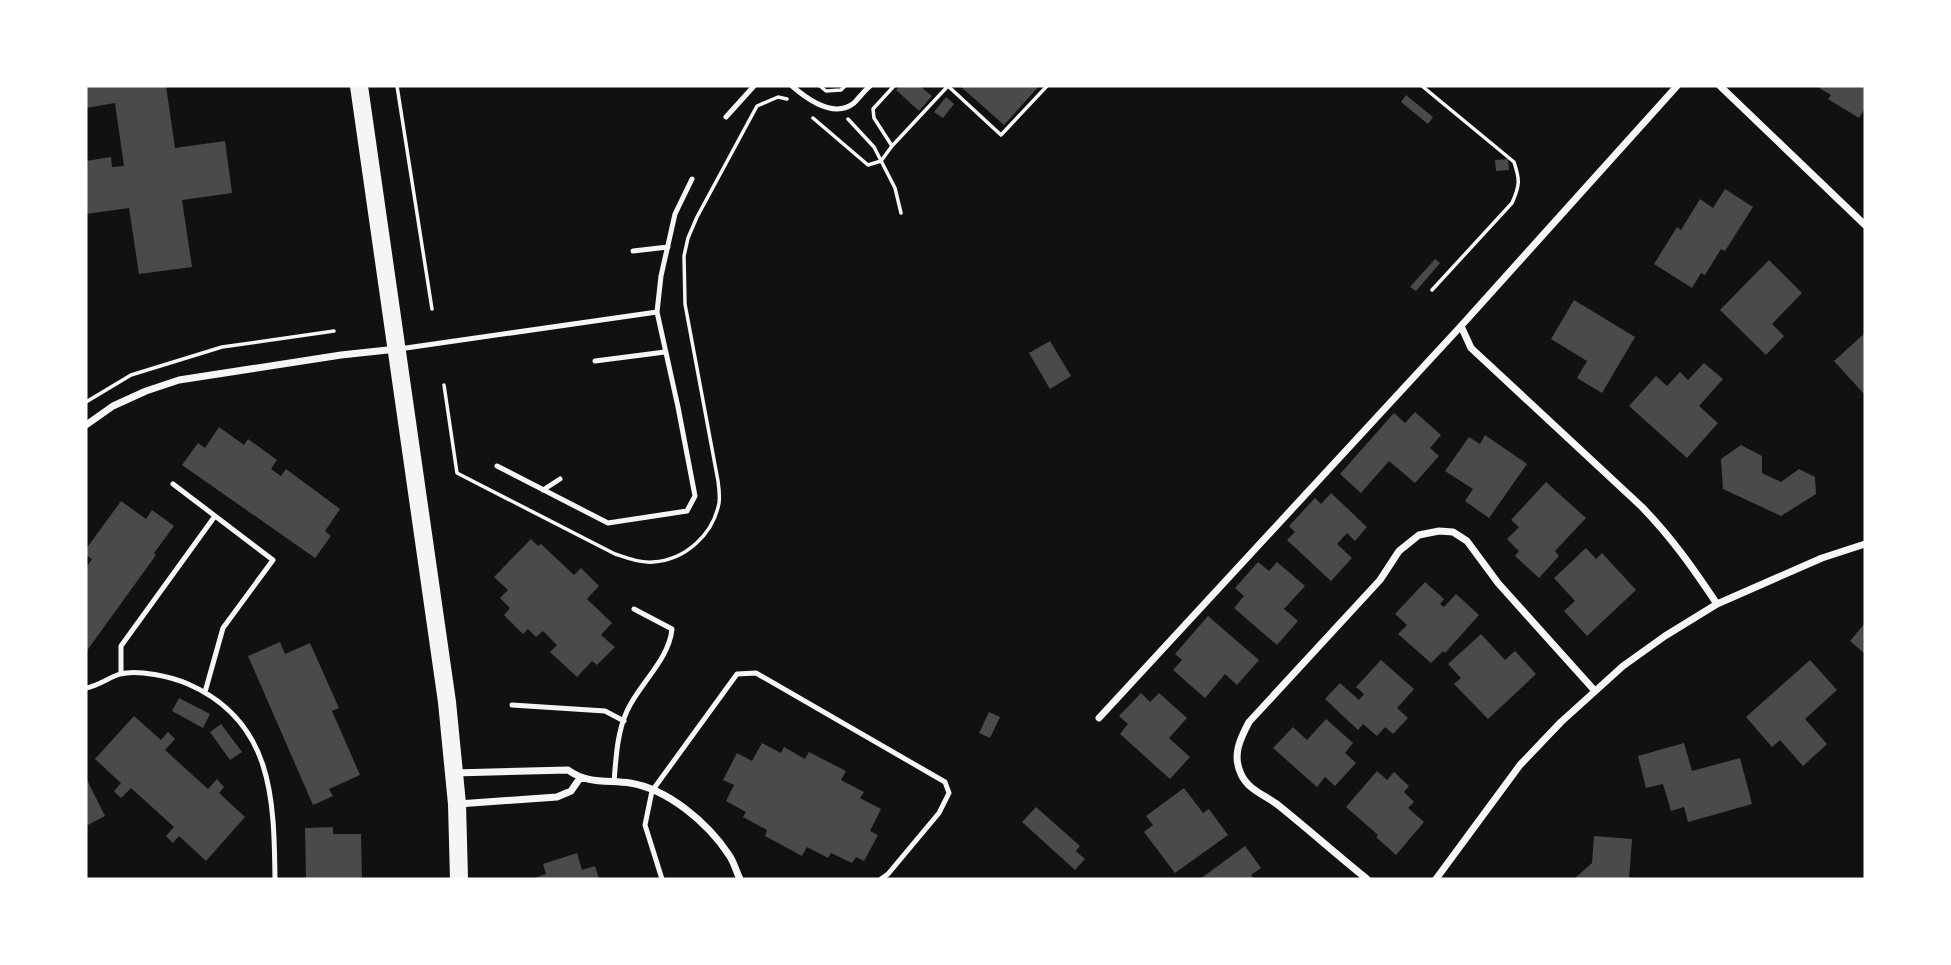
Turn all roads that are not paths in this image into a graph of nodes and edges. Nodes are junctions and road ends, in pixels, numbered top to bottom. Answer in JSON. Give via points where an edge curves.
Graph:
{"nodes":[{"id":1,"x":359,"y":86,"type":"edge"},
{"id":2,"x":754,"y":86,"type":"edge"},
{"id":3,"x":792,"y":86,"type":"edge"},
{"id":4,"x":870,"y":86,"type":"edge"},
{"id":5,"x":1677,"y":86,"type":"edge"},
{"id":6,"x":1720,"y":86,"type":"edge"},
{"id":7,"x":726,"y":117,"type":"dead end"},
{"id":8,"x":692,"y":179,"type":"dead end"},
{"id":9,"x":1865,"y":225,"type":"edge"},
{"id":10,"x":668,"y":247,"type":"junction"},
{"id":11,"x":633,"y":251,"type":"dead end"},
{"id":12,"x":657,"y":312,"type":"junction"},
{"id":13,"x":1461,"y":326,"type":"junction"},
{"id":14,"x":397,"y":349,"type":"junction"},
{"id":15,"x":665,"y":352,"type":"junction"},
{"id":16,"x":596,"y":361,"type":"dead end"},
{"id":17,"x":86,"y":425,"type":"edge"},
{"id":18,"x":497,"y":466,"type":"dead end"},
{"id":19,"x":560,"y":479,"type":"dead end"},
{"id":20,"x":173,"y":484,"type":"dead end"},
{"id":21,"x":543,"y":490,"type":"junction"},
{"id":22,"x":215,"y":516,"type":"junction"},
{"id":23,"x":1865,"y":544,"type":"edge"},
{"id":24,"x":1717,"y":604,"type":"junction"},
{"id":25,"x":634,"y":609,"type":"dead end"},
{"id":26,"x":121,"y":674,"type":"junction"},
{"id":27,"x":86,"y":688,"type":"edge"},
{"id":28,"x":1595,"y":691,"type":"junction"},
{"id":29,"x":205,"y":692,"type":"junction"},
{"id":30,"x":512,"y":705,"type":"dead end"},
{"id":31,"x":1099,"y":718,"type":"dead end"},
{"id":32,"x":624,"y":721,"type":"junction"},
{"id":33,"x":454,"y":774,"type":"junction"},
{"id":34,"x":580,"y":778,"type":"junction"},
{"id":35,"x":614,"y":782,"type":"junction"},
{"id":36,"x":652,"y":791,"type":"junction"},
{"id":37,"x":457,"y":804,"type":"junction"},
{"id":38,"x":275,"y":879,"type":"edge"},
{"id":39,"x":459,"y":879,"type":"edge"},
{"id":40,"x":662,"y":879,"type":"edge"},
{"id":41,"x":740,"y":879,"type":"edge"},
{"id":42,"x":880,"y":879,"type":"edge"},
{"id":43,"x":1367,"y":879,"type":"edge"},
{"id":44,"x":1436,"y":879,"type":"edge"}],
"edges":[{"from":1,"to":14,"type":"main road"},
{"from":2,"to":7,"type":"lane"},
{"from":3,"to":4,"type":"lane","via":[[820,106],[837,109],[852,105]]},
{"from":5,"to":13,"type":"street"},
{"from":6,"to":9,"type":"street"},
{"from":8,"to":10,"type":"lane","via":[[675,214]]},
{"from":10,"to":11,"type":"lane"},
{"from":10,"to":12,"type":"lane"},
{"from":12,"to":14,"type":"lane"},
{"from":12,"to":15,"type":"lane"},
{"from":13,"to":24,"type":"street","via":[[1471,348],[1665,531]]},
{"from":13,"to":31,"type":"street"},
{"from":14,"to":17,"type":"street","via":[[179,380],[113,406]]},
{"from":14,"to":33,"type":"main road"},
{"from":15,"to":16,"type":"lane"},
{"from":15,"to":21,"type":"lane","via":[[695,496],[687,511],[608,523]]},
{"from":18,"to":21,"type":"lane"},
{"from":19,"to":21,"type":"lane"},
{"from":20,"to":22,"type":"lane"},
{"from":22,"to":26,"type":"lane","via":[[121,646]]},
{"from":22,"to":29,"type":"lane","via":[[272,560],[223,628]]},
{"from":23,"to":24,"type":"street"},
{"from":24,"to":28,"type":"street","via":[[1665,636]]},
{"from":25,"to":32,"type":"lane","via":[[672,629],[666,650]]},
{"from":26,"to":27,"type":"lane"},
{"from":26,"to":29,"type":"lane","via":[[154,674]]},
{"from":28,"to":43,"type":"street","via":[[1498,583],[1467,541],[1453,532],[1439,531],[1419,535],[1399,551],[1380,580],[1249,722],[1236,757],[1247,784]]},
{"from":28,"to":44,"type":"street","via":[[1520,765]]},
{"from":29,"to":38,"type":"lane","via":[[244,725],[262,759],[272,802]]},
{"from":30,"to":32,"type":"lane","via":[[605,711]]},
{"from":32,"to":35,"type":"lane"},
{"from":33,"to":34,"type":"street","via":[[568,770]]},
{"from":33,"to":37,"type":"main road"},
{"from":34,"to":35,"type":"street"},
{"from":34,"to":37,"type":"street","via":[[571,792],[557,797]]},
{"from":35,"to":36,"type":"street"},
{"from":36,"to":40,"type":"lane","via":[[645,825]]},
{"from":36,"to":41,"type":"street","via":[[689,811],[710,831],[730,856]]},
{"from":36,"to":42,"type":"lane","via":[[737,674],[756,673],[945,782],[949,793],[939,813]]},
{"from":37,"to":39,"type":"main road"}]}
